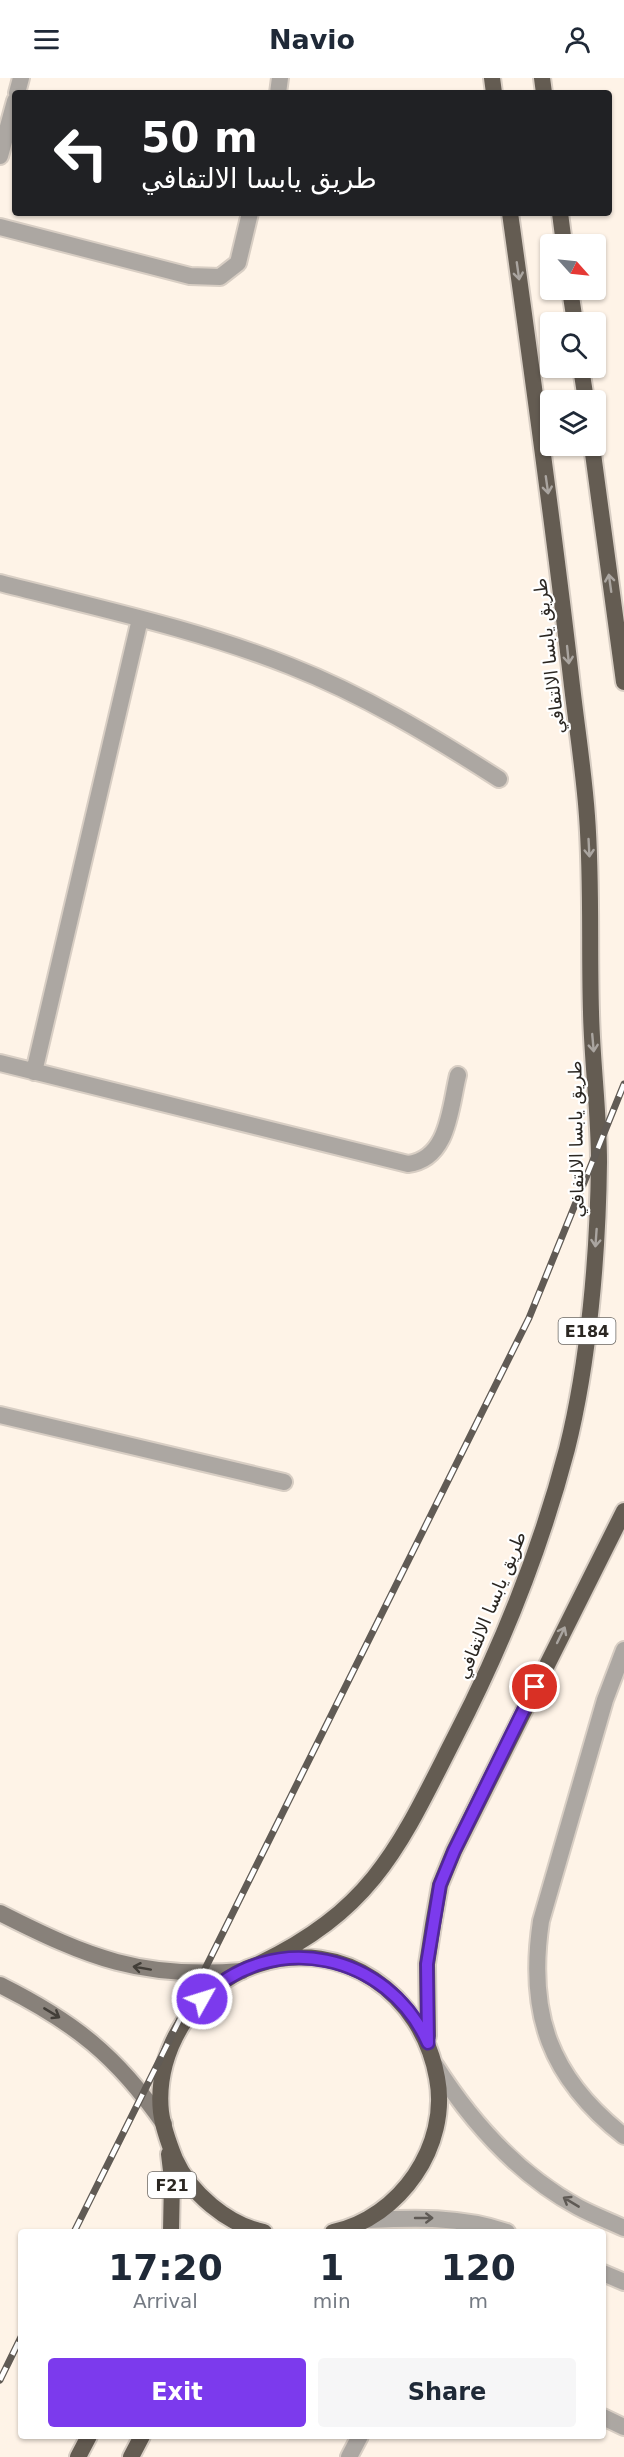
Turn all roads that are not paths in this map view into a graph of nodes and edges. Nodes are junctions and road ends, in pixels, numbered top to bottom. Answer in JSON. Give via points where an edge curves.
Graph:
{"nodes":[{"id":1,"x":12,"y":112,"type":"edge"},
{"id":2,"x":0,"y":156,"type":"edge"},
{"id":3,"x":249,"y":216,"type":"edge"},
{"id":4,"x":510,"y":216,"type":"edge"},
{"id":5,"x":560,"y":216,"type":"edge"},
{"id":6,"x":0,"y":227,"type":"edge"},
{"id":7,"x":563,"y":234,"type":"edge"},
{"id":8,"x":593,"y":456,"type":"edge"},
{"id":9,"x":0,"y":583,"type":"edge"},
{"id":10,"x":140,"y":618,"type":"junction"},
{"id":11,"x":624,"y":682,"type":"edge"},
{"id":12,"x":499,"y":779,"type":"dead end"},
{"id":13,"x":0,"y":1063,"type":"edge"},
{"id":14,"x":34,"y":1072,"type":"junction"},
{"id":15,"x":458,"y":1075,"type":"dead end"},
{"id":16,"x":0,"y":1415,"type":"edge"},
{"id":17,"x":284,"y":1482,"type":"dead end"},
{"id":18,"x":624,"y":1511,"type":"edge"},
{"id":19,"x":624,"y":1650,"type":"edge"},
{"id":20,"x":0,"y":1913,"type":"edge"},
{"id":21,"x":259,"y":1964,"type":"junction"},
{"id":22,"x":242,"y":1971,"type":"junction"},
{"id":23,"x":0,"y":1985,"type":"edge"},
{"id":24,"x":428,"y":2043,"type":"junction"},
{"id":25,"x":435,"y":2066,"type":"junction"},
{"id":26,"x":165,"y":2131,"type":"junction"},
{"id":27,"x":624,"y":2136,"type":"edge"},
{"id":28,"x":366,"y":2220,"type":"junction"},
{"id":29,"x":624,"y":2228,"type":"edge"},
{"id":30,"x":171,"y":2229,"type":"edge"},
{"id":31,"x":256,"y":2229,"type":"edge"},
{"id":32,"x":341,"y":2229,"type":"edge"},
{"id":33,"x":495,"y":2229,"type":"edge"},
{"id":34,"x":606,"y":2273,"type":"edge"},
{"id":35,"x":624,"y":2282,"type":"edge"},
{"id":36,"x":606,"y":2418,"type":"edge"},
{"id":37,"x":624,"y":2427,"type":"edge"},
{"id":38,"x":87,"y":2439,"type":"edge"},
{"id":39,"x":140,"y":2439,"type":"edge"},
{"id":40,"x":358,"y":2439,"type":"edge"},
{"id":41,"x":78,"y":2457,"type":"edge"},
{"id":42,"x":131,"y":2457,"type":"edge"},
{"id":43,"x":349,"y":2457,"type":"edge"}],
"edges":[{"from":1,"to":2,"type":"street"},
{"from":3,"to":6,"type":"street","via":[[238,263],[220,277],[190,276]]},
{"from":4,"to":21,"type":"highway","name":"طريق يابسا الالتفافي","number":"E184","one_way":true,"via":[[587,814],[599,1160],[590,1307],[568,1444],[551,1506],[462,1724],[408,1829],[372,1882],[322,1929]]},
{"from":5,"to":7,"type":"highway"},
{"from":11,"to":8,"type":"highway","one_way":true},
{"from":9,"to":10,"type":"street"},
{"from":10,"to":12,"type":"street","via":[[216,639],[363,698]]},
{"from":10,"to":14,"type":"street"},
{"from":13,"to":14,"type":"street"},
{"from":14,"to":15,"type":"street","via":[[408,1164],[425,1160],[438,1147]]},
{"from":16,"to":17,"type":"street"},
{"from":24,"to":18,"type":"highway","one_way":true,"via":[[427,1964],[440,1885]]},
{"from":19,"to":27,"type":"street","via":[[604,1700],[541,1921],[536,1982],[540,2012],[562,2070],[600,2118]]},
{"from":22,"to":20,"type":"main road","one_way":true,"via":[[175,1973],[119,1964],[78,1951]]},
{"from":21,"to":22,"type":"highway"},
{"from":21,"to":24,"type":"highway","via":[[313,1958],[365,1973],[408,2008]]},
{"from":22,"to":26,"type":"highway","via":[[211,1990],[177,2032],[161,2084]]},
{"from":23,"to":26,"type":"main road","one_way":true,"via":[[48,2010],[96,2044],[129,2078]]},
{"from":24,"to":25,"type":"highway"},
{"from":25,"to":28,"type":"highway","via":[[438,2110],[423,2162],[408,2185]]},
{"from":29,"to":25,"type":"street","one_way":true,"via":[[578,2207],[520,2167],[460,2104]]},
{"from":26,"to":30,"type":"highway","number":"F21","via":[[172,2179]]},
{"from":26,"to":31,"type":"highway","via":[[177,2164],[192,2187],[234,2221]]},
{"from":28,"to":32,"type":"highway"},
{"from":28,"to":33,"type":"street","one_way":true,"via":[[459,2220]]},
{"from":34,"to":35,"type":"street"},
{"from":36,"to":37,"type":"street"},
{"from":38,"to":41,"type":"highway"},
{"from":39,"to":42,"type":"highway"},
{"from":40,"to":43,"type":"street"}]}
